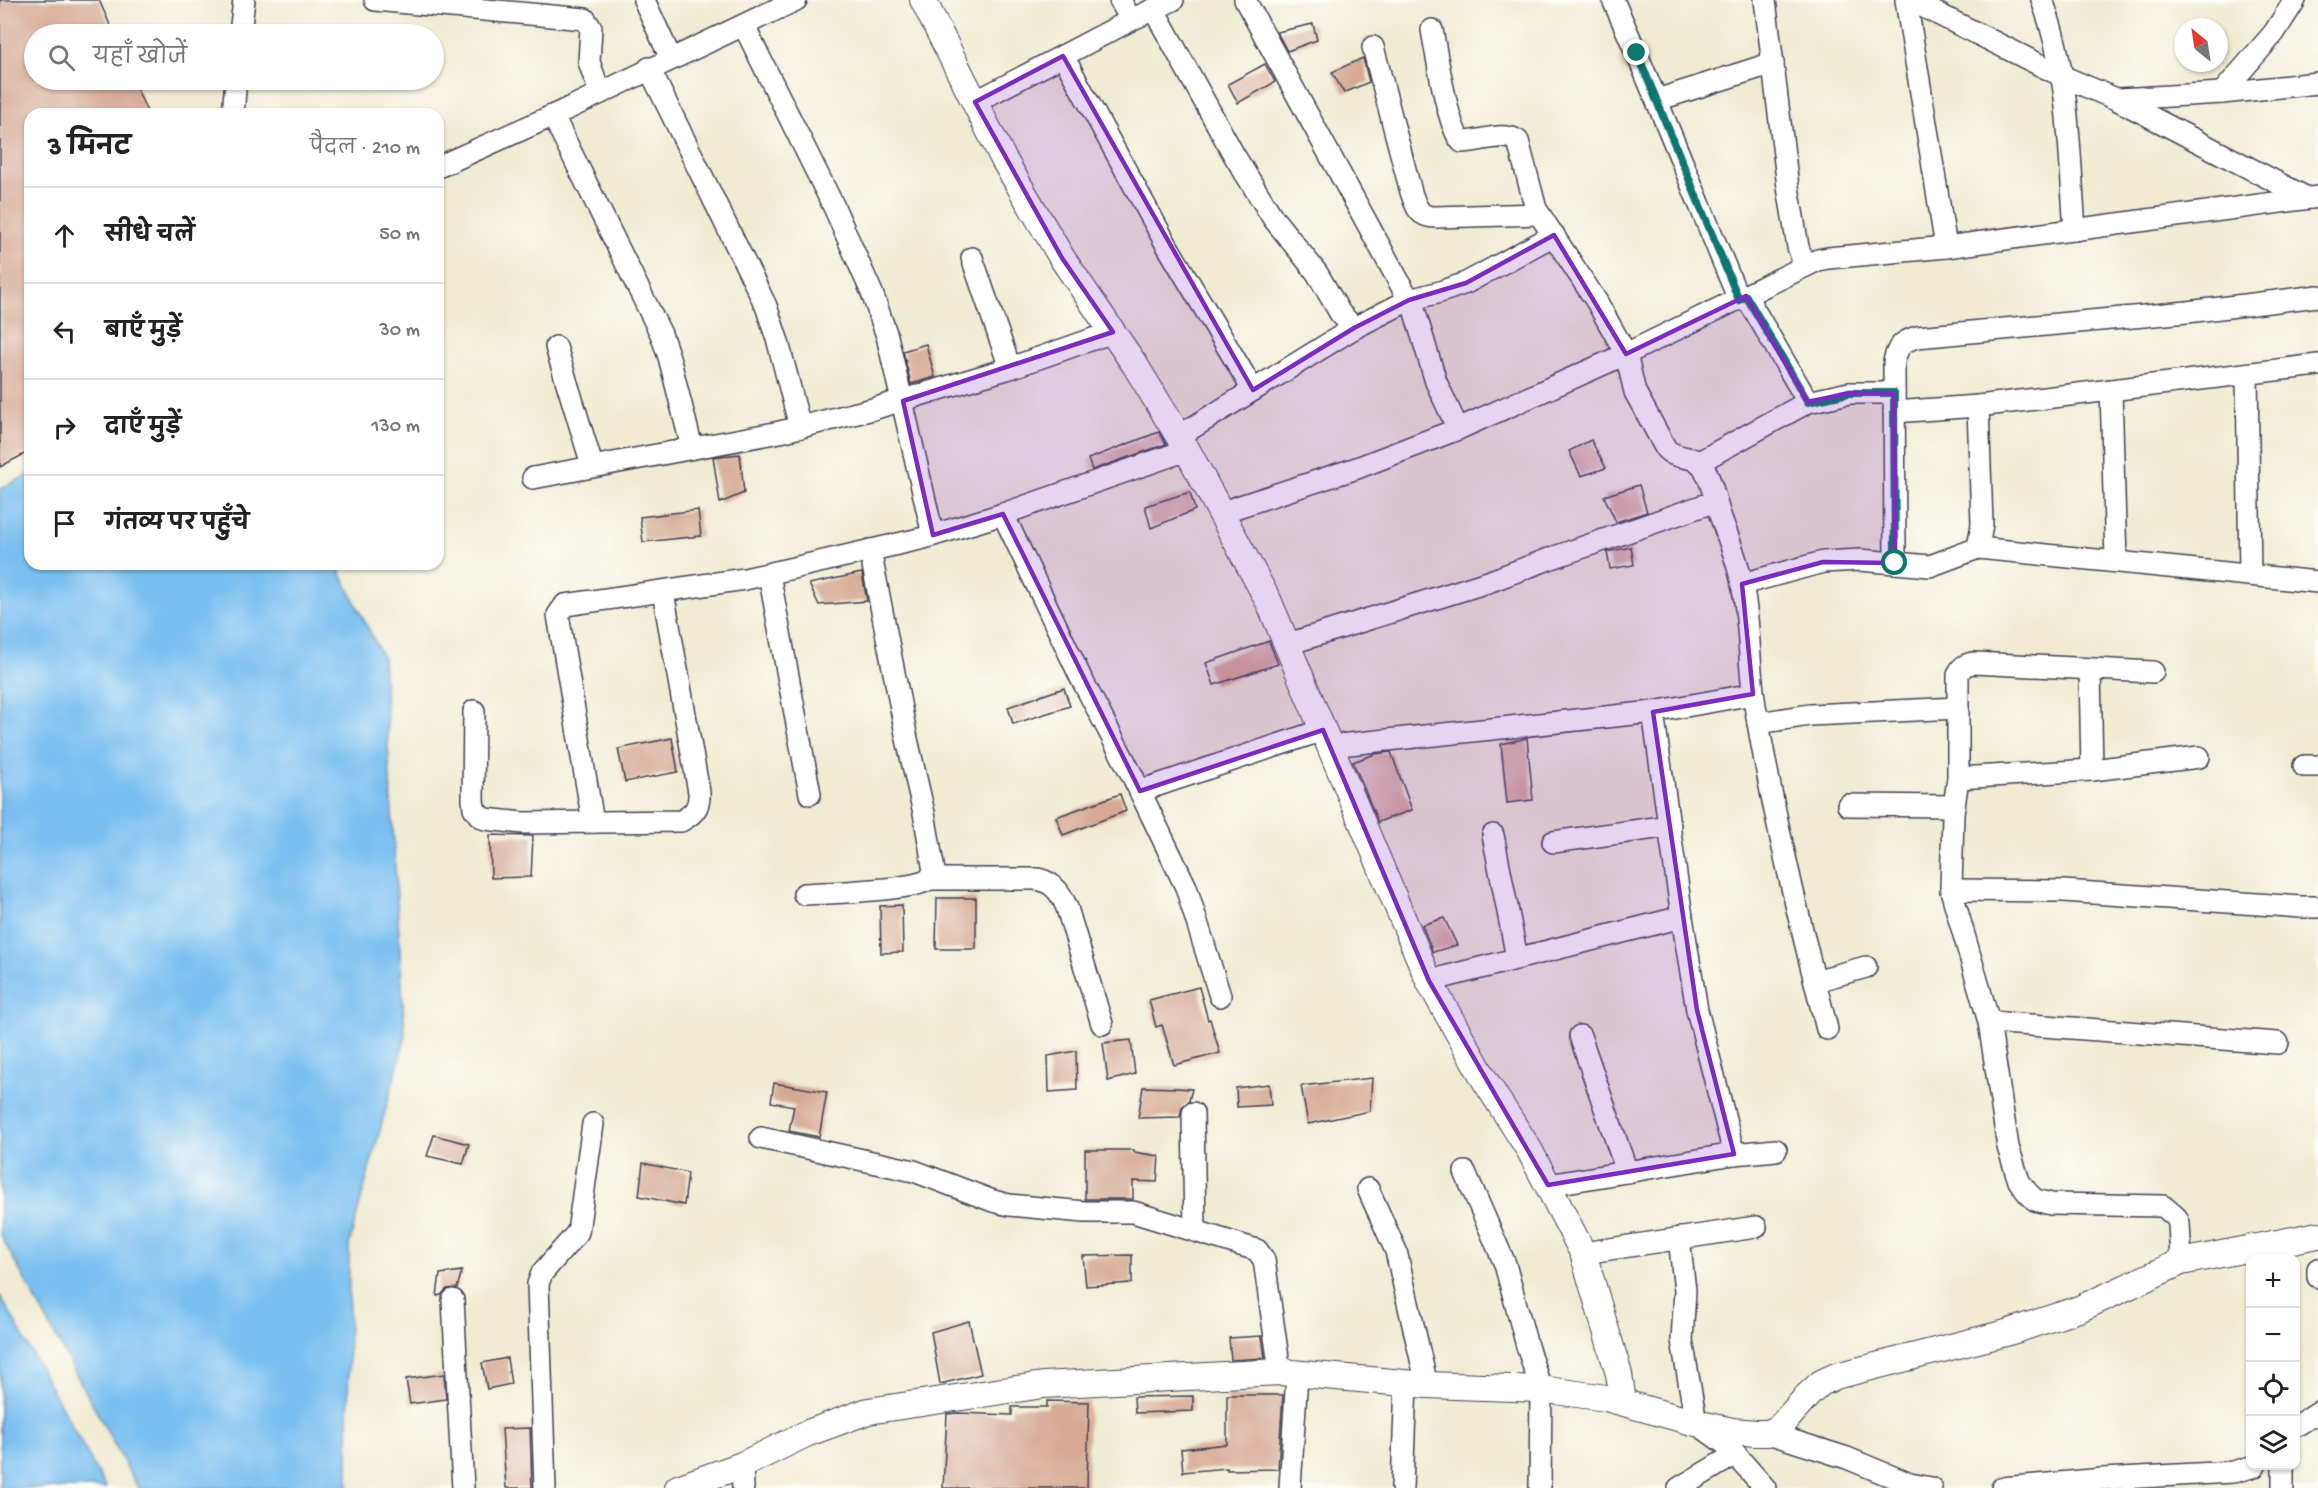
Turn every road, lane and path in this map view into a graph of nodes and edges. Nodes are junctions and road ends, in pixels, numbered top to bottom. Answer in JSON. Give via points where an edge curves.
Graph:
{"nodes":[{"id":1,"x":244,"y":0,"type":"edge"},
{"id":2,"x":375,"y":0,"type":"edge"},
{"id":3,"x":644,"y":0,"type":"edge"},
{"id":4,"x":796,"y":0,"type":"edge"},
{"id":5,"x":923,"y":0,"type":"edge"},
{"id":6,"x":1120,"y":0,"type":"edge"},
{"id":7,"x":1245,"y":0,"type":"edge"},
{"id":8,"x":1613,"y":0,"type":"edge"},
{"id":9,"x":1765,"y":0,"type":"edge"},
{"id":10,"x":1908,"y":0,"type":"edge"},
{"id":11,"x":2042,"y":0,"type":"edge"},
{"id":12,"x":2295,"y":0,"type":"edge"},
{"id":13,"x":1163,"y":5,"type":"edge"},
{"id":14,"x":765,"y":7,"type":"edge"},
{"id":15,"x":1131,"y":20,"type":"junction"},
{"id":16,"x":241,"y":24,"type":"edge"},
{"id":17,"x":744,"y":26,"type":"junction"},
{"id":18,"x":1432,"y":30,"type":"dead end"},
{"id":19,"x":1373,"y":47,"type":"dead end"},
{"id":20,"x":1063,"y":56,"type":"junction"},
{"id":21,"x":671,"y":59,"type":"junction"},
{"id":22,"x":1773,"y":63,"type":"junction"},
{"id":23,"x":650,"y":68,"type":"junction"},
{"id":24,"x":2064,"y":77,"type":"junction"},
{"id":25,"x":2318,"y":83,"type":"edge"},
{"id":26,"x":235,"y":90,"type":"edge"},
{"id":27,"x":600,"y":93,"type":"junction"},
{"id":28,"x":2222,"y":93,"type":"junction"},
{"id":29,"x":2116,"y":99,"type":"junction"},
{"id":30,"x":1658,"y":100,"type":"junction"},
{"id":31,"x":975,"y":102,"type":"junction"},
{"id":32,"x":234,"y":108,"type":"edge"},
{"id":33,"x":553,"y":116,"type":"junction"},
{"id":34,"x":444,"y":164,"type":"edge"},
{"id":35,"x":2312,"y":198,"type":"edge"},
{"id":36,"x":1539,"y":214,"type":"junction"},
{"id":37,"x":2075,"y":230,"type":"junction"},
{"id":38,"x":1554,"y":235,"type":"junction"},
{"id":39,"x":1946,"y":248,"type":"junction"},
{"id":40,"x":972,"y":258,"type":"dead end"},
{"id":41,"x":1808,"y":264,"type":"junction"},
{"id":42,"x":2318,"y":296,"type":"edge"},
{"id":43,"x":1743,"y":298,"type":"junction"},
{"id":44,"x":1409,"y":300,"type":"junction"},
{"id":45,"x":1354,"y":327,"type":"junction"},
{"id":46,"x":1113,"y":332,"type":"junction"},
{"id":47,"x":556,"y":347,"type":"dead end"},
{"id":48,"x":1626,"y":354,"type":"junction"},
{"id":49,"x":2318,"y":365,"type":"edge"},
{"id":50,"x":1010,"y":368,"type":"junction"},
{"id":51,"x":2247,"y":374,"type":"junction"},
{"id":52,"x":1253,"y":390,"type":"junction"},
{"id":53,"x":2111,"y":390,"type":"junction"},
{"id":54,"x":903,"y":400,"type":"junction"},
{"id":55,"x":1808,"y":402,"type":"junction"},
{"id":56,"x":1894,"y":403,"type":"junction"},
{"id":57,"x":1978,"y":406,"type":"junction"},
{"id":58,"x":800,"y":427,"type":"junction"},
{"id":59,"x":1458,"y":429,"type":"junction"},
{"id":60,"x":1183,"y":443,"type":"junction"},
{"id":61,"x":692,"y":448,"type":"junction"},
{"id":62,"x":1699,"y":462,"type":"junction"},
{"id":63,"x":592,"y":465,"type":"junction"},
{"id":64,"x":533,"y":478,"type":"dead end"},
{"id":65,"x":1716,"y":501,"type":"junction"},
{"id":66,"x":1222,"y":512,"type":"junction"},
{"id":67,"x":1004,"y":514,"type":"junction"},
{"id":68,"x":933,"y":535,"type":"junction"},
{"id":69,"x":1978,"y":548,"type":"junction"},
{"id":70,"x":870,"y":550,"type":"junction"},
{"id":71,"x":2116,"y":561,"type":"junction"},
{"id":72,"x":1895,"y":563,"type":"junction"},
{"id":73,"x":769,"y":574,"type":"junction"},
{"id":74,"x":2250,"y":575,"type":"junction"},
{"id":75,"x":2318,"y":582,"type":"edge"},
{"id":76,"x":1742,"y":584,"type":"junction"},
{"id":77,"x":663,"y":592,"type":"junction"},
{"id":78,"x":1288,"y":644,"type":"junction"},
{"id":79,"x":2090,"y":669,"type":"junction"},
{"id":80,"x":2153,"y":672,"type":"dead end"},
{"id":81,"x":1753,"y":694,"type":"junction"},
{"id":82,"x":1958,"y":708,"type":"junction"},
{"id":83,"x":474,"y":711,"type":"dead end"},
{"id":84,"x":1653,"y":712,"type":"junction"},
{"id":85,"x":1758,"y":723,"type":"junction"},
{"id":86,"x":1326,"y":738,"type":"junction"},
{"id":87,"x":2199,"y":757,"type":"dead end"},
{"id":88,"x":2092,"y":770,"type":"junction"},
{"id":89,"x":1958,"y":778,"type":"junction"},
{"id":90,"x":1140,"y":791,"type":"junction"},
{"id":91,"x":810,"y":794,"type":"dead end"},
{"id":92,"x":1848,"y":805,"type":"dead end"},
{"id":93,"x":1954,"y":806,"type":"junction"},
{"id":94,"x":593,"y":822,"type":"junction"},
{"id":95,"x":1670,"y":826,"type":"junction"},
{"id":96,"x":1493,"y":835,"type":"dead end"},
{"id":97,"x":1553,"y":842,"type":"dead end"},
{"id":98,"x":930,"y":879,"type":"junction"},
{"id":99,"x":1951,"y":890,"type":"junction"},
{"id":100,"x":804,"y":894,"type":"dead end"},
{"id":101,"x":2318,"y":907,"type":"edge"},
{"id":102,"x":1682,"y":917,"type":"junction"},
{"id":103,"x":1517,"y":958,"type":"junction"},
{"id":104,"x":1866,"y":967,"type":"dead end"},
{"id":105,"x":1429,"y":981,"type":"junction"},
{"id":106,"x":1815,"y":981,"type":"junction"},
{"id":107,"x":1220,"y":996,"type":"dead end"},
{"id":108,"x":1989,"y":1022,"type":"junction"},
{"id":109,"x":1102,"y":1024,"type":"dead end"},
{"id":110,"x":1827,"y":1029,"type":"dead end"},
{"id":111,"x":1580,"y":1036,"type":"dead end"},
{"id":112,"x":2278,"y":1043,"type":"dead end"},
{"id":113,"x":1193,"y":1113,"type":"dead end"},
{"id":114,"x":593,"y":1124,"type":"dead end"},
{"id":115,"x":761,"y":1138,"type":"dead end"},
{"id":116,"x":1776,"y":1150,"type":"dead end"},
{"id":117,"x":1734,"y":1154,"type":"junction"},
{"id":118,"x":1465,"y":1172,"type":"dead end"},
{"id":119,"x":1627,"y":1172,"type":"junction"},
{"id":120,"x":1548,"y":1185,"type":"junction"},
{"id":121,"x":1368,"y":1189,"type":"dead end"},
{"id":122,"x":1756,"y":1227,"type":"dead end"},
{"id":123,"x":1196,"y":1230,"type":"junction"},
{"id":124,"x":2318,"y":1235,"type":"edge"},
{"id":125,"x":1679,"y":1238,"type":"junction"},
{"id":126,"x":1583,"y":1253,"type":"junction"},
{"id":127,"x":2181,"y":1262,"type":"junction"},
{"id":128,"x":2318,"y":1269,"type":"edge"},
{"id":129,"x":2318,"y":1277,"type":"edge"},
{"id":130,"x":453,"y":1300,"type":"dead end"},
{"id":131,"x":1289,"y":1373,"type":"junction"},
{"id":132,"x":1416,"y":1384,"type":"junction"},
{"id":133,"x":1542,"y":1389,"type":"junction"},
{"id":134,"x":1623,"y":1402,"type":"junction"},
{"id":135,"x":2318,"y":1412,"type":"edge"},
{"id":136,"x":1696,"y":1423,"type":"junction"},
{"id":137,"x":2300,"y":1423,"type":"edge"},
{"id":138,"x":1768,"y":1433,"type":"junction"},
{"id":139,"x":1736,"y":1454,"type":"junction"},
{"id":140,"x":2246,"y":1468,"type":"edge"},
{"id":141,"x":2283,"y":1470,"type":"edge"},
{"id":142,"x":742,"y":1476,"type":"edge"},
{"id":143,"x":2050,"y":1486,"type":"edge"},
{"id":144,"x":463,"y":1488,"type":"edge"},
{"id":145,"x":545,"y":1488,"type":"edge"},
{"id":146,"x":678,"y":1488,"type":"edge"},
{"id":147,"x":1290,"y":1488,"type":"edge"},
{"id":148,"x":1402,"y":1488,"type":"edge"},
{"id":149,"x":1540,"y":1488,"type":"edge"},
{"id":150,"x":1679,"y":1488,"type":"edge"},
{"id":151,"x":1765,"y":1488,"type":"edge"},
{"id":152,"x":1932,"y":1488,"type":"edge"},
{"id":153,"x":2002,"y":1488,"type":"edge"},
{"id":154,"x":2283,"y":1488,"type":"edge"}],
"edges":[{"from":1,"to":16,"type":"street"},
{"from":2,"to":27,"type":"street","via":[[585,19],[591,27],[589,62]]},
{"from":3,"to":21,"type":"street"},
{"from":4,"to":14,"type":"street"},
{"from":5,"to":31,"type":"street"},
{"from":6,"to":15,"type":"street"},
{"from":7,"to":44,"type":"street"},
{"from":8,"to":30,"type":"street"},
{"from":9,"to":22,"type":"street"},
{"from":10,"to":24,"type":"street"},
{"from":10,"to":39,"type":"street"},
{"from":11,"to":24,"type":"street"},
{"from":12,"to":28,"type":"street","via":[[2274,33]]},
{"from":13,"to":15,"type":"street"},
{"from":13,"to":45,"type":"street","via":[[1234,155],[1273,218]]},
{"from":14,"to":17,"type":"street"},
{"from":15,"to":20,"type":"street"},
{"from":17,"to":21,"type":"street"},
{"from":17,"to":54,"type":"street","via":[[857,258],[887,336]]},
{"from":18,"to":36,"type":"street","via":[[1457,138],[1462,142],[1504,137],[1518,141]]},
{"from":19,"to":36,"type":"street","via":[[1411,192],[1421,214]]},
{"from":20,"to":31,"type":"street"},
{"from":20,"to":52,"type":"street","via":[[1165,242]]},
{"from":21,"to":23,"type":"street"},
{"from":22,"to":30,"type":"street"},
{"from":22,"to":41,"type":"street","via":[[1798,247]]},
{"from":23,"to":27,"type":"street"},
{"from":23,"to":58,"type":"street","via":[[766,306]]},
{"from":24,"to":29,"type":"street"},
{"from":24,"to":37,"type":"street"},
{"from":25,"to":28,"type":"street"},
{"from":26,"to":32,"type":"street"},
{"from":27,"to":33,"type":"street"},
{"from":28,"to":29,"type":"street"},
{"from":29,"to":35,"type":"street"},
{"from":30,"to":43,"type":"street"},
{"from":31,"to":46,"type":"street","via":[[1004,160]]},
{"from":33,"to":34,"type":"street"},
{"from":33,"to":61,"type":"street","via":[[661,334]]},
{"from":35,"to":37,"type":"street"},
{"from":36,"to":38,"type":"street"},
{"from":37,"to":39,"type":"street"},
{"from":38,"to":44,"type":"street","via":[[1466,283]]},
{"from":38,"to":48,"type":"street"},
{"from":39,"to":41,"type":"street","via":[[1828,258]]},
{"from":40,"to":50,"type":"street"},
{"from":41,"to":43,"type":"street"},
{"from":42,"to":56,"type":"street","via":[[1917,337],[1900,345],[1896,353]]},
{"from":43,"to":48,"type":"street"},
{"from":43,"to":55,"type":"street"},
{"from":44,"to":45,"type":"street"},
{"from":44,"to":59,"type":"street","via":[[1436,382]]},
{"from":45,"to":52,"type":"street"},
{"from":46,"to":50,"type":"street"},
{"from":46,"to":60,"type":"street"},
{"from":47,"to":63,"type":"street"},
{"from":48,"to":59,"type":"street"},
{"from":48,"to":62,"type":"street","via":[[1635,392],[1666,449],[1673,456]]},
{"from":49,"to":51,"type":"street"},
{"from":50,"to":54,"type":"street"},
{"from":51,"to":53,"type":"street"},
{"from":51,"to":74,"type":"street"},
{"from":52,"to":60,"type":"street"},
{"from":53,"to":57,"type":"street"},
{"from":53,"to":71,"type":"street"},
{"from":54,"to":58,"type":"street"},
{"from":54,"to":68,"type":"street"},
{"from":55,"to":56,"type":"street","via":[[1849,393]]},
{"from":55,"to":62,"type":"street"},
{"from":56,"to":57,"type":"street"},
{"from":56,"to":72,"type":"street"},
{"from":57,"to":69,"type":"street","via":[[1982,524]]},
{"from":58,"to":61,"type":"street"},
{"from":59,"to":66,"type":"street","via":[[1357,468]]},
{"from":60,"to":66,"type":"street"},
{"from":60,"to":67,"type":"street"},
{"from":61,"to":63,"type":"street"},
{"from":62,"to":65,"type":"street"},
{"from":63,"to":64,"type":"street"},
{"from":65,"to":76,"type":"street"},
{"from":65,"to":78,"type":"street","via":[[1488,582]]},
{"from":66,"to":78,"type":"street"},
{"from":67,"to":68,"type":"street"},
{"from":67,"to":90,"type":"street","via":[[1081,678]]},
{"from":68,"to":70,"type":"street"},
{"from":69,"to":71,"type":"street"},
{"from":69,"to":72,"type":"street","via":[[1930,566]]},
{"from":70,"to":73,"type":"street"},
{"from":70,"to":98,"type":"street","via":[[926,823],[934,871]]},
{"from":71,"to":74,"type":"street"},
{"from":72,"to":76,"type":"street","via":[[1823,562]]},
{"from":73,"to":77,"type":"street"},
{"from":73,"to":91,"type":"street"},
{"from":74,"to":75,"type":"street"},
{"from":76,"to":81,"type":"street"},
{"from":77,"to":94,"type":"street","via":[[565,605],[558,615]]},
{"from":77,"to":94,"type":"street","via":[[699,802],[696,811],[681,821]]},
{"from":78,"to":86,"type":"street"},
{"from":79,"to":80,"type":"street"},
{"from":79,"to":82,"type":"street","via":[[1966,664],[1958,675]]},
{"from":79,"to":88,"type":"street"},
{"from":81,"to":84,"type":"street"},
{"from":81,"to":85,"type":"street"},
{"from":82,"to":85,"type":"street","via":[[1810,715]]},
{"from":82,"to":89,"type":"street"},
{"from":83,"to":94,"type":"street","via":[[473,800],[479,815],[523,823]]},
{"from":84,"to":86,"type":"street"},
{"from":84,"to":95,"type":"street"},
{"from":85,"to":106,"type":"street"},
{"from":86,"to":90,"type":"street"},
{"from":86,"to":105,"type":"street"},
{"from":87,"to":88,"type":"street"},
{"from":88,"to":89,"type":"street"},
{"from":89,"to":93,"type":"street"},
{"from":90,"to":107,"type":"street","via":[[1186,887]]},
{"from":92,"to":93,"type":"street"},
{"from":93,"to":99,"type":"street"},
{"from":95,"to":97,"type":"street"},
{"from":95,"to":102,"type":"street"},
{"from":96,"to":103,"type":"street"},
{"from":98,"to":100,"type":"street","via":[[896,888]]},
{"from":98,"to":109,"type":"street","via":[[1038,879],[1056,888],[1067,908]]},
{"from":99,"to":101,"type":"street","via":[[2063,891]]},
{"from":99,"to":108,"type":"street"},
{"from":102,"to":103,"type":"street"},
{"from":102,"to":117,"type":"street","via":[[1697,1010]]},
{"from":103,"to":105,"type":"street"},
{"from":104,"to":106,"type":"street"},
{"from":105,"to":120,"type":"street"},
{"from":106,"to":110,"type":"street"},
{"from":108,"to":112,"type":"street"},
{"from":108,"to":127,"type":"street","via":[[2004,1132],[2019,1181],[2027,1192],[2035,1200],[2051,1203],[2163,1206],[2179,1223]]},
{"from":111,"to":119,"type":"street"},
{"from":113,"to":123,"type":"street"},
{"from":114,"to":145,"type":"street","via":[[578,1232],[542,1273],[538,1284]]},
{"from":115,"to":123,"type":"street","via":[[914,1171],[1008,1205],[1133,1212]]},
{"from":116,"to":117,"type":"street"},
{"from":117,"to":119,"type":"street"},
{"from":118,"to":133,"type":"street","via":[[1505,1264]]},
{"from":119,"to":120,"type":"street"},
{"from":120,"to":126,"type":"street"},
{"from":121,"to":132,"type":"street","via":[[1396,1251]]},
{"from":122,"to":125,"type":"street"},
{"from":123,"to":131,"type":"street","via":[[1246,1245],[1261,1254]]},
{"from":124,"to":127,"type":"street"},
{"from":125,"to":126,"type":"street"},
{"from":125,"to":136,"type":"street","via":[[1685,1291],[1682,1340]]},
{"from":126,"to":134,"type":"street"},
{"from":127,"to":138,"type":"street","via":[[2079,1310],[2006,1333],[1836,1376],[1821,1383],[1779,1428]]},
{"from":128,"to":129,"type":"street"},
{"from":130,"to":144,"type":"street"},
{"from":131,"to":132,"type":"street"},
{"from":131,"to":142,"type":"street","via":[[1043,1385],[892,1406],[819,1429]]},
{"from":131,"to":147,"type":"street"},
{"from":132,"to":133,"type":"street"},
{"from":132,"to":148,"type":"street"},
{"from":133,"to":134,"type":"street"},
{"from":133,"to":149,"type":"street"},
{"from":134,"to":136,"type":"street"},
{"from":135,"to":137,"type":"street"},
{"from":136,"to":138,"type":"street"},
{"from":136,"to":139,"type":"street"},
{"from":138,"to":152,"type":"street","via":[[1847,1458],[1910,1484]]},
{"from":139,"to":150,"type":"street"},
{"from":139,"to":151,"type":"street"},
{"from":140,"to":143,"type":"street"},
{"from":141,"to":154,"type":"street"},
{"from":142,"to":146,"type":"street"},
{"from":143,"to":153,"type":"street"}]}
